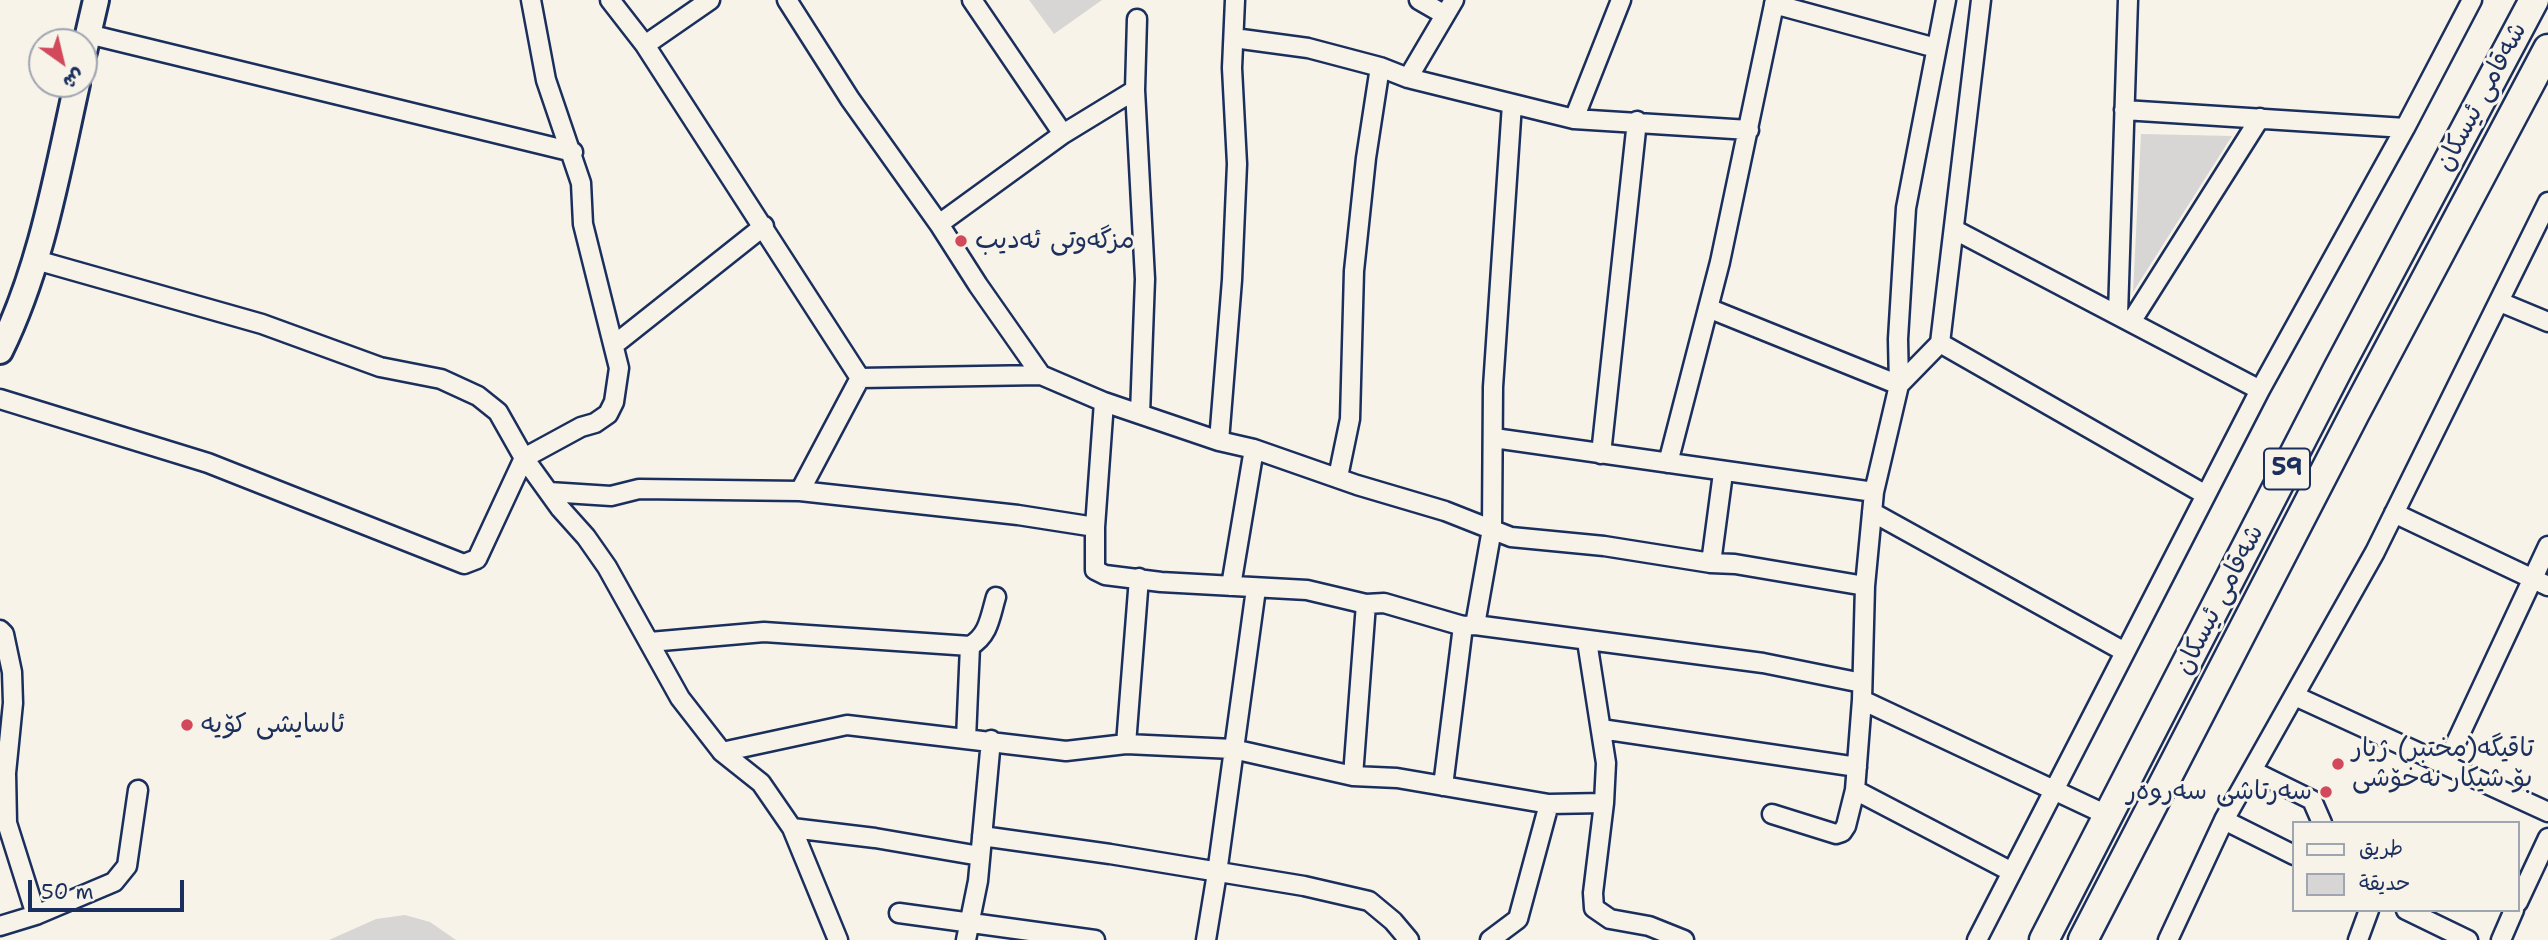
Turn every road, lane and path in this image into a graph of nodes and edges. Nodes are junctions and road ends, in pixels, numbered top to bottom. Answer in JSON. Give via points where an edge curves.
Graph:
{"nodes":[{"id":1,"x":95,"y":0,"type":"edge"},
{"id":2,"x":531,"y":0,"type":"edge"},
{"id":3,"x":610,"y":0,"type":"edge"},
{"id":4,"x":710,"y":0,"type":"edge"},
{"id":5,"x":787,"y":0,"type":"edge"},
{"id":6,"x":972,"y":0,"type":"edge"},
{"id":7,"x":1235,"y":0,"type":"edge"},
{"id":8,"x":1419,"y":0,"type":"edge"},
{"id":9,"x":1621,"y":0,"type":"edge"},
{"id":10,"x":1946,"y":0,"type":"edge"},
{"id":11,"x":1981,"y":0,"type":"edge"},
{"id":12,"x":2127,"y":0,"type":"edge"},
{"id":13,"x":2472,"y":0,"type":"edge"},
{"id":14,"x":2534,"y":0,"type":"edge"},
{"id":15,"x":1774,"y":2,"type":"edge"},
{"id":16,"x":1449,"y":7,"type":"edge"},
{"id":17,"x":1137,"y":19,"type":"dead end"},
{"id":18,"x":89,"y":28,"type":"edge"},
{"id":19,"x":1234,"y":38,"type":"junction"},
{"id":20,"x":645,"y":45,"type":"junction"},
{"id":21,"x":98,"y":46,"type":"edge"},
{"id":22,"x":1936,"y":48,"type":"junction"},
{"id":23,"x":2548,"y":49,"type":"edge"},
{"id":24,"x":1380,"y":67,"type":"junction"},
{"id":25,"x":1408,"y":78,"type":"junction"},
{"id":26,"x":1135,"y":90,"type":"junction"},
{"id":27,"x":74,"y":98,"type":"edge"},
{"id":28,"x":1512,"y":104,"type":"junction"},
{"id":29,"x":2124,"y":110,"type":"junction"},
{"id":30,"x":2260,"y":118,"type":"junction"},
{"id":31,"x":1574,"y":119,"type":"junction"},
{"id":32,"x":1637,"y":121,"type":"junction"},
{"id":33,"x":2405,"y":128,"type":"junction"},
{"id":34,"x":1749,"y":130,"type":"junction"},
{"id":35,"x":1063,"y":134,"type":"junction"},
{"id":36,"x":573,"y":152,"type":"junction"},
{"id":37,"x":2548,"y":202,"type":"edge"},
{"id":38,"x":939,"y":224,"type":"junction"},
{"id":39,"x":764,"y":226,"type":"junction"},
{"id":40,"x":1955,"y":230,"type":"junction"},
{"id":41,"x":36,"y":260,"type":"junction"},
{"id":42,"x":2500,"y":302,"type":"junction"},
{"id":43,"x":1708,"y":307,"type":"junction"},
{"id":44,"x":2125,"y":319,"type":"junction"},
{"id":45,"x":2548,"y":322,"type":"edge"},
{"id":46,"x":1940,"y":343,"type":"junction"},
{"id":47,"x":614,"y":345,"type":"junction"},
{"id":48,"x":0,"y":351,"type":"edge"},
{"id":49,"x":1041,"y":375,"type":"junction"},
{"id":50,"x":860,"y":378,"type":"junction"},
{"id":51,"x":1899,"y":385,"type":"junction"},
{"id":52,"x":2260,"y":390,"type":"junction"},
{"id":53,"x":0,"y":399,"type":"edge"},
{"id":54,"x":1104,"y":402,"type":"junction"},
{"id":55,"x":1140,"y":414,"type":"junction"},
{"id":56,"x":1494,"y":438,"type":"junction"},
{"id":57,"x":1219,"y":441,"type":"junction"},
{"id":58,"x":1254,"y":449,"type":"junction"},
{"id":59,"x":1601,"y":454,"type":"junction"},
{"id":60,"x":524,"y":458,"type":"junction"},
{"id":61,"x":1668,"y":463,"type":"junction"},
{"id":62,"x":1723,"y":473,"type":"junction"},
{"id":63,"x":1338,"y":477,"type":"junction"},
{"id":64,"x":800,"y":491,"type":"junction"},
{"id":65,"x":549,"y":492,"type":"junction"},
{"id":66,"x":1874,"y":492,"type":"junction"},
{"id":67,"x":2206,"y":495,"type":"junction"},
{"id":68,"x":1872,"y":512,"type":"junction"},
{"id":69,"x":2394,"y":513,"type":"junction"},
{"id":70,"x":1095,"y":527,"type":"junction"},
{"id":71,"x":1492,"y":529,"type":"junction"},
{"id":72,"x":2548,"y":546,"type":"edge"},
{"id":73,"x":1712,"y":563,"type":"junction"},
{"id":74,"x":1139,"y":579,"type":"junction"},
{"id":75,"x":2540,"y":583,"type":"edge"},
{"id":76,"x":1231,"y":586,"type":"junction"},
{"id":77,"x":1865,"y":586,"type":"junction"},
{"id":78,"x":1256,"y":589,"type":"junction"},
{"id":79,"x":996,"y":597,"type":"dead end"},
{"id":80,"x":1366,"y":604,"type":"junction"},
{"id":81,"x":1469,"y":626,"type":"junction"},
{"id":82,"x":0,"y":630,"type":"edge"},
{"id":83,"x":1587,"y":641,"type":"junction"},
{"id":84,"x":650,"y":642,"type":"junction"},
{"id":85,"x":970,"y":646,"type":"junction"},
{"id":86,"x":2125,"y":652,"type":"junction"},
{"id":87,"x":1862,"y":691,"type":"junction"},
{"id":88,"x":2295,"y":695,"type":"junction"},
{"id":89,"x":1601,"y":729,"type":"junction"},
{"id":90,"x":967,"y":739,"type":"junction"},
{"id":91,"x":991,"y":740,"type":"junction"},
{"id":92,"x":1126,"y":744,"type":"junction"},
{"id":93,"x":1233,"y":748,"type":"junction"},
{"id":94,"x":722,"y":752,"type":"junction"},
{"id":95,"x":2446,"y":764,"type":"junction"},
{"id":96,"x":1857,"y":767,"type":"junction"},
{"id":97,"x":2253,"y":771,"type":"junction"},
{"id":98,"x":1353,"y":776,"type":"junction"},
{"id":99,"x":1443,"y":786,"type":"junction"},
{"id":100,"x":138,"y":790,"type":"dead end"},
{"id":101,"x":1855,"y":790,"type":"junction"},
{"id":102,"x":2054,"y":790,"type":"junction"},
{"id":103,"x":1604,"y":803,"type":"junction"},
{"id":104,"x":1549,"y":804,"type":"junction"},
{"id":105,"x":2548,"y":812,"type":"edge"},
{"id":106,"x":1772,"y":814,"type":"dead end"},
{"id":107,"x":2109,"y":816,"type":"junction"},
{"id":108,"x":2224,"y":820,"type":"junction"},
{"id":109,"x":2321,"y":821,"type":"edge"},
{"id":110,"x":792,"y":828,"type":"junction"},
{"id":111,"x":982,"y":836,"type":"junction"},
{"id":112,"x":2548,"y":838,"type":"edge"},
{"id":113,"x":2292,"y":854,"type":"edge"},
{"id":114,"x":980,"y":856,"type":"junction"},
{"id":115,"x":2012,"y":872,"type":"junction"},
{"id":116,"x":1217,"y":873,"type":"junction"},
{"id":117,"x":2520,"y":898,"type":"edge"},
{"id":118,"x":2410,"y":912,"type":"edge"},
{"id":119,"x":2513,"y":912,"type":"edge"},
{"id":120,"x":900,"y":913,"type":"dead end"},
{"id":121,"x":36,"y":915,"type":"junction"},
{"id":122,"x":0,"y":926,"type":"edge"},
{"id":123,"x":967,"y":931,"type":"edge"},
{"id":124,"x":838,"y":940,"type":"edge"},
{"id":125,"x":1095,"y":940,"type":"edge"},
{"id":126,"x":1206,"y":940,"type":"edge"},
{"id":127,"x":1409,"y":940,"type":"edge"},
{"id":128,"x":1490,"y":940,"type":"edge"},
{"id":129,"x":1684,"y":940,"type":"edge"},
{"id":130,"x":1977,"y":940,"type":"edge"},
{"id":131,"x":2044,"y":940,"type":"edge"},
{"id":132,"x":2084,"y":940,"type":"edge"},
{"id":133,"x":2168,"y":940,"type":"edge"},
{"id":134,"x":2468,"y":940,"type":"edge"},
{"id":135,"x":2501,"y":940,"type":"edge"}],
"edges":[{"from":1,"to":18,"type":"main road"},
{"from":2,"to":36,"type":"street","via":[[546,80]]},
{"from":3,"to":20,"type":"street"},
{"from":4,"to":20,"type":"street"},
{"from":5,"to":38,"type":"street"},
{"from":6,"to":35,"type":"street"},
{"from":7,"to":19,"type":"street"},
{"from":8,"to":16,"type":"street"},
{"from":9,"to":31,"type":"street"},
{"from":10,"to":22,"type":"street"},
{"from":11,"to":40,"type":"street"},
{"from":12,"to":29,"type":"street"},
{"from":13,"to":33,"type":"street"},
{"from":14,"to":107,"type":"main road","name":"شەقامی ئیسکان","number":"59"},
{"from":15,"to":22,"type":"street"},
{"from":15,"to":34,"type":"street"},
{"from":16,"to":25,"type":"street"},
{"from":17,"to":26,"type":"street"},
{"from":19,"to":24,"type":"street","via":[[1308,48]]},
{"from":19,"to":57,"type":"street","via":[[1237,164]]},
{"from":20,"to":39,"type":"street"},
{"from":21,"to":36,"type":"street"},
{"from":22,"to":51,"type":"street","via":[[1906,208]]},
{"from":23,"to":132,"type":"main road","name":"شەقامی ئیسکان","number":"59"},
{"from":24,"to":25,"type":"street"},
{"from":24,"to":63,"type":"street","via":[[1354,271],[1350,419]]},
{"from":25,"to":28,"type":"street"},
{"from":26,"to":35,"type":"street"},
{"from":26,"to":55,"type":"street","via":[[1145,279]]},
{"from":27,"to":41,"type":"main road"},
{"from":28,"to":31,"type":"street"},
{"from":28,"to":56,"type":"street","via":[[1493,387]]},
{"from":29,"to":30,"type":"street"},
{"from":29,"to":44,"type":"street"},
{"from":30,"to":33,"type":"street"},
{"from":30,"to":44,"type":"street"},
{"from":31,"to":32,"type":"street"},
{"from":32,"to":34,"type":"street"},
{"from":32,"to":59,"type":"street"},
{"from":33,"to":52,"type":"street"},
{"from":34,"to":43,"type":"street"},
{"from":35,"to":38,"type":"street"},
{"from":36,"to":47,"type":"street","via":[[581,183],[583,224]]},
{"from":37,"to":42,"type":"street"},
{"from":38,"to":49,"type":"street"},
{"from":39,"to":47,"type":"street"},
{"from":39,"to":50,"type":"street"},
{"from":40,"to":44,"type":"street"},
{"from":40,"to":46,"type":"street"},
{"from":41,"to":48,"type":"main road"},
{"from":41,"to":60,"type":"street","via":[[262,324],[380,367],[441,379],[478,396],[498,412]]},
{"from":42,"to":45,"type":"street"},
{"from":42,"to":69,"type":"street"},
{"from":43,"to":51,"type":"street"},
{"from":43,"to":61,"type":"street"},
{"from":44,"to":52,"type":"street"},
{"from":46,"to":51,"type":"street"},
{"from":46,"to":67,"type":"street"},
{"from":47,"to":60,"type":"street","via":[[619,368],[608,414]]},
{"from":49,"to":50,"type":"street"},
{"from":49,"to":54,"type":"street"},
{"from":50,"to":64,"type":"street"},
{"from":51,"to":66,"type":"street"},
{"from":52,"to":67,"type":"street"},
{"from":53,"to":60,"type":"street","via":[[208,463],[464,564],[477,559]]},
{"from":54,"to":55,"type":"street"},
{"from":54,"to":70,"type":"street"},
{"from":55,"to":57,"type":"street"},
{"from":56,"to":59,"type":"street"},
{"from":56,"to":71,"type":"street"},
{"from":57,"to":58,"type":"street"},
{"from":58,"to":63,"type":"street"},
{"from":58,"to":76,"type":"street"},
{"from":59,"to":61,"type":"street"},
{"from":60,"to":65,"type":"street"},
{"from":61,"to":62,"type":"street"},
{"from":62,"to":66,"type":"street"},
{"from":62,"to":73,"type":"street"},
{"from":63,"to":71,"type":"street"},
{"from":64,"to":65,"type":"street","via":[[639,489],[611,496]]},
{"from":64,"to":70,"type":"street"},
{"from":65,"to":84,"type":"street","via":[[607,567]]},
{"from":66,"to":68,"type":"street"},
{"from":67,"to":86,"type":"street"},
{"from":68,"to":77,"type":"street"},
{"from":68,"to":86,"type":"street"},
{"from":69,"to":75,"type":"street"},
{"from":69,"to":88,"type":"street"},
{"from":70,"to":74,"type":"street","via":[[1095,570]]},
{"from":71,"to":73,"type":"street","via":[[1511,537]]},
{"from":71,"to":81,"type":"street"},
{"from":72,"to":75,"type":"street"},
{"from":73,"to":77,"type":"street"},
{"from":74,"to":76,"type":"street"},
{"from":74,"to":92,"type":"street"},
{"from":75,"to":95,"type":"street"},
{"from":76,"to":78,"type":"street"},
{"from":77,"to":87,"type":"street"},
{"from":78,"to":80,"type":"street","via":[[1307,590]]},
{"from":78,"to":93,"type":"street"},
{"from":79,"to":85,"type":"street","via":[[987,631]]},
{"from":80,"to":81,"type":"street","via":[[1384,603]]},
{"from":80,"to":98,"type":"street"},
{"from":81,"to":83,"type":"street"},
{"from":81,"to":99,"type":"street"},
{"from":82,"to":121,"type":"street","via":[[12,672],[7,823]]},
{"from":83,"to":87,"type":"street","via":[[1763,663]]},
{"from":83,"to":89,"type":"street"},
{"from":84,"to":85,"type":"street","via":[[764,632]]},
{"from":84,"to":94,"type":"street","via":[[680,698]]},
{"from":85,"to":90,"type":"street"},
{"from":86,"to":102,"type":"street"},
{"from":87,"to":96,"type":"street"},
{"from":87,"to":102,"type":"street"},
{"from":88,"to":95,"type":"street"},
{"from":88,"to":97,"type":"street"},
{"from":89,"to":96,"type":"street"},
{"from":89,"to":103,"type":"street","via":[[1606,764]]},
{"from":90,"to":91,"type":"street"},
{"from":90,"to":94,"type":"street","via":[[847,725]]},
{"from":91,"to":92,"type":"street","via":[[1066,751]]},
{"from":91,"to":111,"type":"street"},
{"from":92,"to":93,"type":"street"},
{"from":93,"to":98,"type":"street"},
{"from":93,"to":116,"type":"street"},
{"from":94,"to":110,"type":"street","via":[[761,783]]},
{"from":95,"to":105,"type":"street"},
{"from":96,"to":101,"type":"street"},
{"from":97,"to":108,"type":"street"},
{"from":97,"to":109,"type":"street","via":[[2312,800]]},
{"from":98,"to":99,"type":"street"},
{"from":99,"to":104,"type":"street"},
{"from":100,"to":121,"type":"street","via":[[127,866],[114,882]]},
{"from":101,"to":106,"type":"street","via":[[1846,826],[1836,834]]},
{"from":101,"to":115,"type":"street"},
{"from":102,"to":107,"type":"street"},
{"from":102,"to":115,"type":"street"},
{"from":103,"to":104,"type":"street"},
{"from":103,"to":129,"type":"street","via":[[1594,908],[1610,919],[1649,926]]},
{"from":104,"to":128,"type":"street","via":[[1518,919]]},
{"from":107,"to":131,"type":"main road","name":"شەقامی ئیسکان","number":"59"},
{"from":108,"to":113,"type":"street"},
{"from":108,"to":133,"type":"street"},
{"from":110,"to":114,"type":"street"},
{"from":110,"to":124,"type":"street"},
{"from":111,"to":114,"type":"street"},
{"from":111,"to":116,"type":"street"},
{"from":112,"to":117,"type":"street"},
{"from":114,"to":123,"type":"street"},
{"from":115,"to":130,"type":"street"},
{"from":116,"to":126,"type":"street"},
{"from":116,"to":127,"type":"street","via":[[1369,901]]},
{"from":118,"to":134,"type":"street"},
{"from":119,"to":135,"type":"street"},
{"from":120,"to":123,"type":"street"},
{"from":121,"to":122,"type":"street"},
{"from":123,"to":125,"type":"street"}]}
